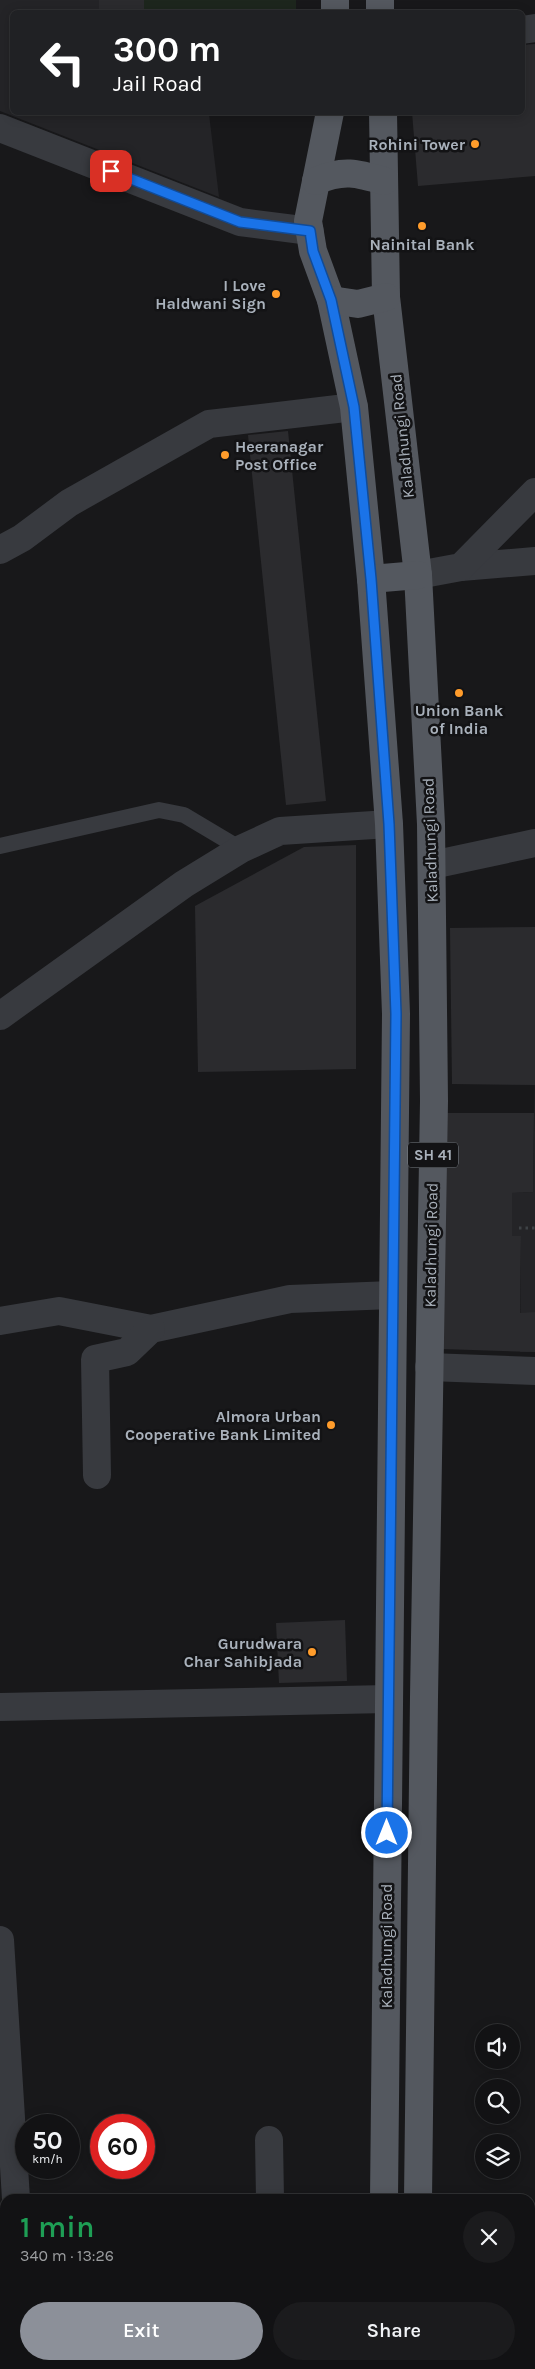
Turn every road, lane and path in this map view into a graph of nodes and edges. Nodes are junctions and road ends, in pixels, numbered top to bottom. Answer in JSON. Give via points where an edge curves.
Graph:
{"nodes":[{"id":1,"x":329,"y":115,"type":"edge"},
{"id":2,"x":383,"y":115,"type":"edge"},
{"id":3,"x":0,"y":128,"type":"edge"},
{"id":4,"x":316,"y":181,"type":"junction"},
{"id":5,"x":384,"y":181,"type":"junction"},
{"id":6,"x":310,"y":231,"type":"junction"},
{"id":7,"x":386,"y":297,"type":"junction"},
{"id":8,"x":331,"y":300,"type":"junction"},
{"id":9,"x":354,"y":407,"type":"junction"},
{"id":10,"x":535,"y":492,"type":"edge"},
{"id":11,"x":0,"y":550,"type":"edge"},
{"id":12,"x":535,"y":561,"type":"edge"},
{"id":13,"x":461,"y":567,"type":"junction"},
{"id":14,"x":418,"y":575,"type":"junction"},
{"id":15,"x":371,"y":579,"type":"junction"},
{"id":16,"x":389,"y":824,"type":"junction"},
{"id":17,"x":535,"y":843,"type":"edge"},
{"id":18,"x":0,"y":846,"type":"edge"},
{"id":19,"x":241,"y":849,"type":"junction"},
{"id":20,"x":432,"y":865,"type":"junction"},
{"id":21,"x":0,"y":1016,"type":"edge"},
{"id":22,"x":519,"y":1228,"type":"dead end"},
{"id":23,"x":535,"y":1228,"type":"edge"},
{"id":24,"x":392,"y":1295,"type":"junction"},
{"id":25,"x":0,"y":1321,"type":"edge"},
{"id":26,"x":151,"y":1329,"type":"junction"},
{"id":27,"x":392,"y":1364,"type":"junction"},
{"id":28,"x":429,"y":1367,"type":"junction"},
{"id":29,"x":535,"y":1370,"type":"edge"},
{"id":30,"x":97,"y":1475,"type":"dead end"},
{"id":31,"x":424,"y":1697,"type":"junction"},
{"id":32,"x":388,"y":1699,"type":"junction"},
{"id":33,"x":0,"y":1707,"type":"edge"},
{"id":34,"x":0,"y":1940,"type":"edge"},
{"id":35,"x":385,"y":2023,"type":"junction"},
{"id":36,"x":420,"y":2023,"type":"junction"},
{"id":37,"x":5,"y":2127,"type":"edge"},
{"id":38,"x":270,"y":2140,"type":"dead end"},
{"id":39,"x":15,"y":2194,"type":"edge"},
{"id":40,"x":270,"y":2194,"type":"edge"},
{"id":41,"x":384,"y":2194,"type":"edge"},
{"id":42,"x":418,"y":2194,"type":"edge"}],
"edges":[{"from":1,"to":4,"type":"main road","name":"Kaladhungi Road","number":"SH 41"},
{"from":2,"to":5,"type":"main road","name":"Kaladhungi Road","number":"SH 41"},
{"from":3,"to":6,"type":"street","via":[[240,222]]},
{"from":4,"to":5,"type":"main road","via":[[330,174],[351,172]]},
{"from":4,"to":6,"type":"main road","name":"Kaladhungi Road","number":"SH 41","via":[[308,222]]},
{"from":5,"to":7,"type":"main road","name":"Kaladhungi Road","number":"SH 41"},
{"from":6,"to":8,"type":"main road","name":"Kaladhungi Road","number":"SH 41","via":[[313,251]]},
{"from":7,"to":8,"type":"main road","via":[[358,304]]},
{"from":7,"to":14,"type":"main road","name":"Kaladhungi Road","number":"SH 41"},
{"from":8,"to":9,"type":"main road","name":"Kaladhungi Road","number":"SH 41"},
{"from":9,"to":11,"type":"street","via":[[209,424],[69,504]]},
{"from":9,"to":15,"type":"main road","name":"Kaladhungi Road","number":"SH 41"},
{"from":10,"to":13,"type":"street"},
{"from":12,"to":13,"type":"street"},
{"from":13,"to":14,"type":"street"},
{"from":14,"to":15,"type":"main road"},
{"from":14,"to":20,"type":"main road","name":"Kaladhungi Road","number":"SH 41"},
{"from":15,"to":16,"type":"main road","name":"Kaladhungi Road","number":"SH 41"},
{"from":16,"to":19,"type":"street","via":[[280,831]]},
{"from":16,"to":24,"type":"main road","name":"Kaladhungi Road","number":"SH 41","via":[[396,1014]]},
{"from":17,"to":20,"type":"street"},
{"from":18,"to":19,"type":"lane","via":[[159,810],[184,815]]},
{"from":19,"to":21,"type":"street","via":[[184,884]]},
{"from":20,"to":28,"type":"main road","name":"Kaladhungi Road","number":"SH 41","via":[[434,1101]]},
{"from":22,"to":23,"type":"path"},
{"from":24,"to":26,"type":"street","via":[[290,1299]]},
{"from":24,"to":27,"type":"main road","name":"Kaladhungi Road","number":"SH 41"},
{"from":25,"to":26,"type":"street","via":[[59,1311]]},
{"from":26,"to":30,"type":"street","via":[[127,1352],[95,1359]]},
{"from":27,"to":28,"type":"main road"},
{"from":27,"to":32,"type":"main road","name":"Kaladhungi Road","number":"SH 41"},
{"from":28,"to":29,"type":"street"},
{"from":28,"to":31,"type":"main road","name":"Kaladhungi Road","number":"SH 41"},
{"from":31,"to":32,"type":"main road"},
{"from":31,"to":36,"type":"main road","name":"Kaladhungi Road","number":"SH 41"},
{"from":32,"to":33,"type":"street"},
{"from":32,"to":35,"type":"main road","name":"Kaladhungi Road","number":"SH 41"},
{"from":34,"to":37,"type":"street"},
{"from":35,"to":36,"type":"main road"},
{"from":35,"to":41,"type":"main road","name":"Kaladhungi Road","number":"SH 41"},
{"from":36,"to":42,"type":"main road","name":"Kaladhungi Road","number":"SH 41"},
{"from":37,"to":39,"type":"street"},
{"from":38,"to":40,"type":"street"}]}
